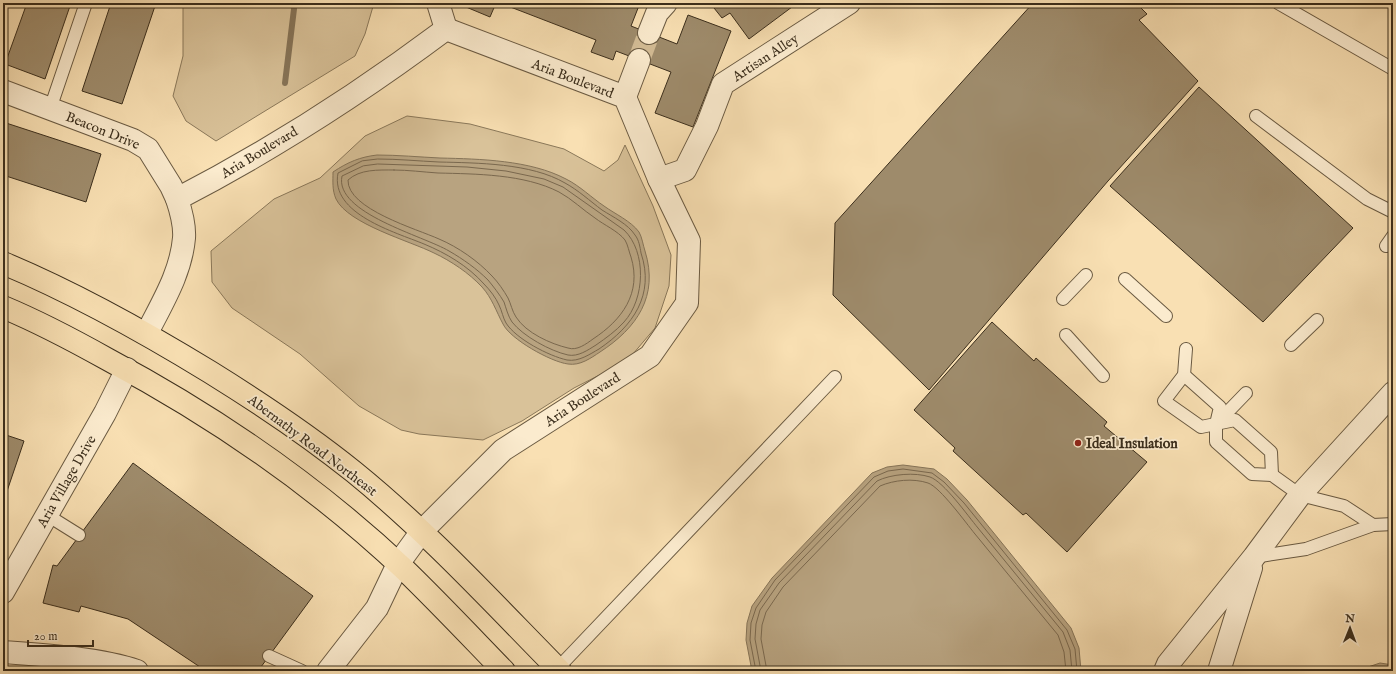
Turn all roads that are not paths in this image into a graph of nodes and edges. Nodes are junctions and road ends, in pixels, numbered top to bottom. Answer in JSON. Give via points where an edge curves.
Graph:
{"nodes":[{"id":1,"x":86,"y":3,"type":"edge"},
{"id":2,"x":438,"y":3,"type":"edge"},
{"id":3,"x":666,"y":3,"type":"edge"},
{"id":4,"x":849,"y":3,"type":"edge"},
{"id":5,"x":1278,"y":3,"type":"edge"},
{"id":6,"x":446,"y":29,"type":"junction"},
{"id":7,"x":649,"y":33,"type":"tunnel mouth"},
{"id":8,"x":639,"y":60,"type":"tunnel mouth"},
{"id":9,"x":1393,"y":69,"type":"edge"},
{"id":10,"x":3,"y":91,"type":"edge"},
{"id":11,"x":625,"y":97,"type":"junction"},
{"id":12,"x":50,"y":109,"type":"junction"},
{"id":13,"x":1256,"y":116,"type":"dead end"},
{"id":14,"x":659,"y":179,"type":"junction"},
{"id":15,"x":177,"y":199,"type":"junction"},
{"id":16,"x":1393,"y":212,"type":"edge"},
{"id":17,"x":3,"y":263,"type":"edge"},
{"id":18,"x":1086,"y":275,"type":"dead end"},
{"id":19,"x":1125,"y":279,"type":"dead end"},
{"id":20,"x":1063,"y":299,"type":"dead end"},
{"id":21,"x":3,"y":307,"type":"edge"},
{"id":22,"x":1166,"y":316,"type":"dead end"},
{"id":23,"x":1317,"y":320,"type":"dead end"},
{"id":24,"x":147,"y":334,"type":"junction"},
{"id":25,"x":1066,"y":336,"type":"dead end"},
{"id":26,"x":1291,"y":345,"type":"dead end"},
{"id":27,"x":1186,"y":349,"type":"dead end"},
{"id":28,"x":127,"y":369,"type":"junction"},
{"id":29,"x":1184,"y":375,"type":"junction"},
{"id":30,"x":1104,"y":376,"type":"dead end"},
{"id":31,"x":835,"y":377,"type":"dead end"},
{"id":32,"x":1246,"y":393,"type":"dead end"},
{"id":33,"x":1393,"y":393,"type":"edge"},
{"id":34,"x":1216,"y":424,"type":"junction"},
{"id":35,"x":1272,"y":475,"type":"junction"},
{"id":36,"x":1300,"y":495,"type":"junction"},
{"id":37,"x":46,"y":515,"type":"junction"},
{"id":38,"x":1393,"y":524,"type":"edge"},
{"id":39,"x":1373,"y":525,"type":"junction"},
{"id":40,"x":422,"y":531,"type":"junction"},
{"id":41,"x":79,"y":535,"type":"dead end"},
{"id":42,"x":1254,"y":557,"type":"junction"},
{"id":43,"x":398,"y":564,"type":"junction"},
{"id":44,"x":3,"y":592,"type":"edge"},
{"id":45,"x":3,"y":652,"type":"edge"},
{"id":46,"x":269,"y":656,"type":"dead end"},
{"id":47,"x":559,"y":670,"type":"edge"},
{"id":48,"x":137,"y":671,"type":"edge"},
{"id":49,"x":302,"y":671,"type":"edge"},
{"id":50,"x":328,"y":671,"type":"edge"},
{"id":51,"x":504,"y":671,"type":"edge"},
{"id":52,"x":1165,"y":671,"type":"edge"},
{"id":53,"x":1219,"y":671,"type":"edge"}],
"edges":[{"from":1,"to":12,"type":"lane"},
{"from":2,"to":6,"type":"street"},
{"from":3,"to":7,"type":"street","via":[[657,13]]},
{"from":4,"to":14,"type":"street","name":"Artisan Alley","via":[[722,84],[707,126],[685,170]]},
{"from":5,"to":9,"type":"lane"},
{"from":6,"to":11,"type":"street","name":"Aria Boulevard"},
{"from":6,"to":15,"type":"street","name":"Aria Boulevard","via":[[362,88],[263,151]]},
{"from":8,"to":11,"type":"street"},
{"from":10,"to":12,"type":"street","name":"Beacon Drive"},
{"from":11,"to":14,"type":"street","name":"Aria Boulevard"},
{"from":12,"to":15,"type":"street","name":"Beacon Drive","via":[[114,132],[148,149]]},
{"from":13,"to":16,"type":"lane","via":[[1367,199]]},
{"from":14,"to":40,"type":"street","name":"Aria Boulevard","via":[[689,241],[687,303],[650,356],[503,450]]},
{"from":15,"to":24,"type":"street","via":[[183,218],[181,259],[174,280]]},
{"from":17,"to":24,"type":"main road","name":"Abernathy Road Northeast","via":[[54,284]]},
{"from":18,"to":20,"type":"lane"},
{"from":19,"to":22,"type":"lane"},
{"from":21,"to":28,"type":"main road","via":[[37,321]]},
{"from":23,"to":26,"type":"lane"},
{"from":24,"to":40,"type":"main road","name":"Abernathy Road Northeast","via":[[274,412],[354,472]]},
{"from":25,"to":30,"type":"lane"},
{"from":27,"to":29,"type":"lane"},
{"from":28,"to":37,"type":"street","name":"Aria Village Drive","via":[[105,413]]},
{"from":28,"to":43,"type":"main road","via":[[251,445],[328,503]]},
{"from":29,"to":34,"type":"lane","via":[[1220,407]]},
{"from":29,"to":34,"type":"lane","via":[[1164,401],[1201,427]]},
{"from":31,"to":47,"type":"lane"},
{"from":32,"to":34,"type":"lane"},
{"from":33,"to":36,"type":"street"},
{"from":34,"to":35,"type":"lane","via":[[1216,442],[1252,474]]},
{"from":34,"to":35,"type":"lane","via":[[1235,420],[1271,452]]},
{"from":35,"to":36,"type":"lane"},
{"from":36,"to":39,"type":"lane","via":[[1344,506]]},
{"from":36,"to":42,"type":"street"},
{"from":37,"to":41,"type":"lane"},
{"from":37,"to":44,"type":"street","name":"Aria Village Drive"},
{"from":38,"to":39,"type":"lane"},
{"from":39,"to":42,"type":"lane","via":[[1306,549]]},
{"from":40,"to":43,"type":"street","name":"Aria Boulevard"},
{"from":40,"to":47,"type":"main road","name":"Abernathy Road Northeast"},
{"from":42,"to":52,"type":"street"},
{"from":42,"to":53,"type":"street"},
{"from":43,"to":50,"type":"street","name":"Aria Boulevard","via":[[377,608]]},
{"from":43,"to":51,"type":"main road"},
{"from":45,"to":48,"type":"street","via":[[124,666]]},
{"from":46,"to":49,"type":"lane"}]}
